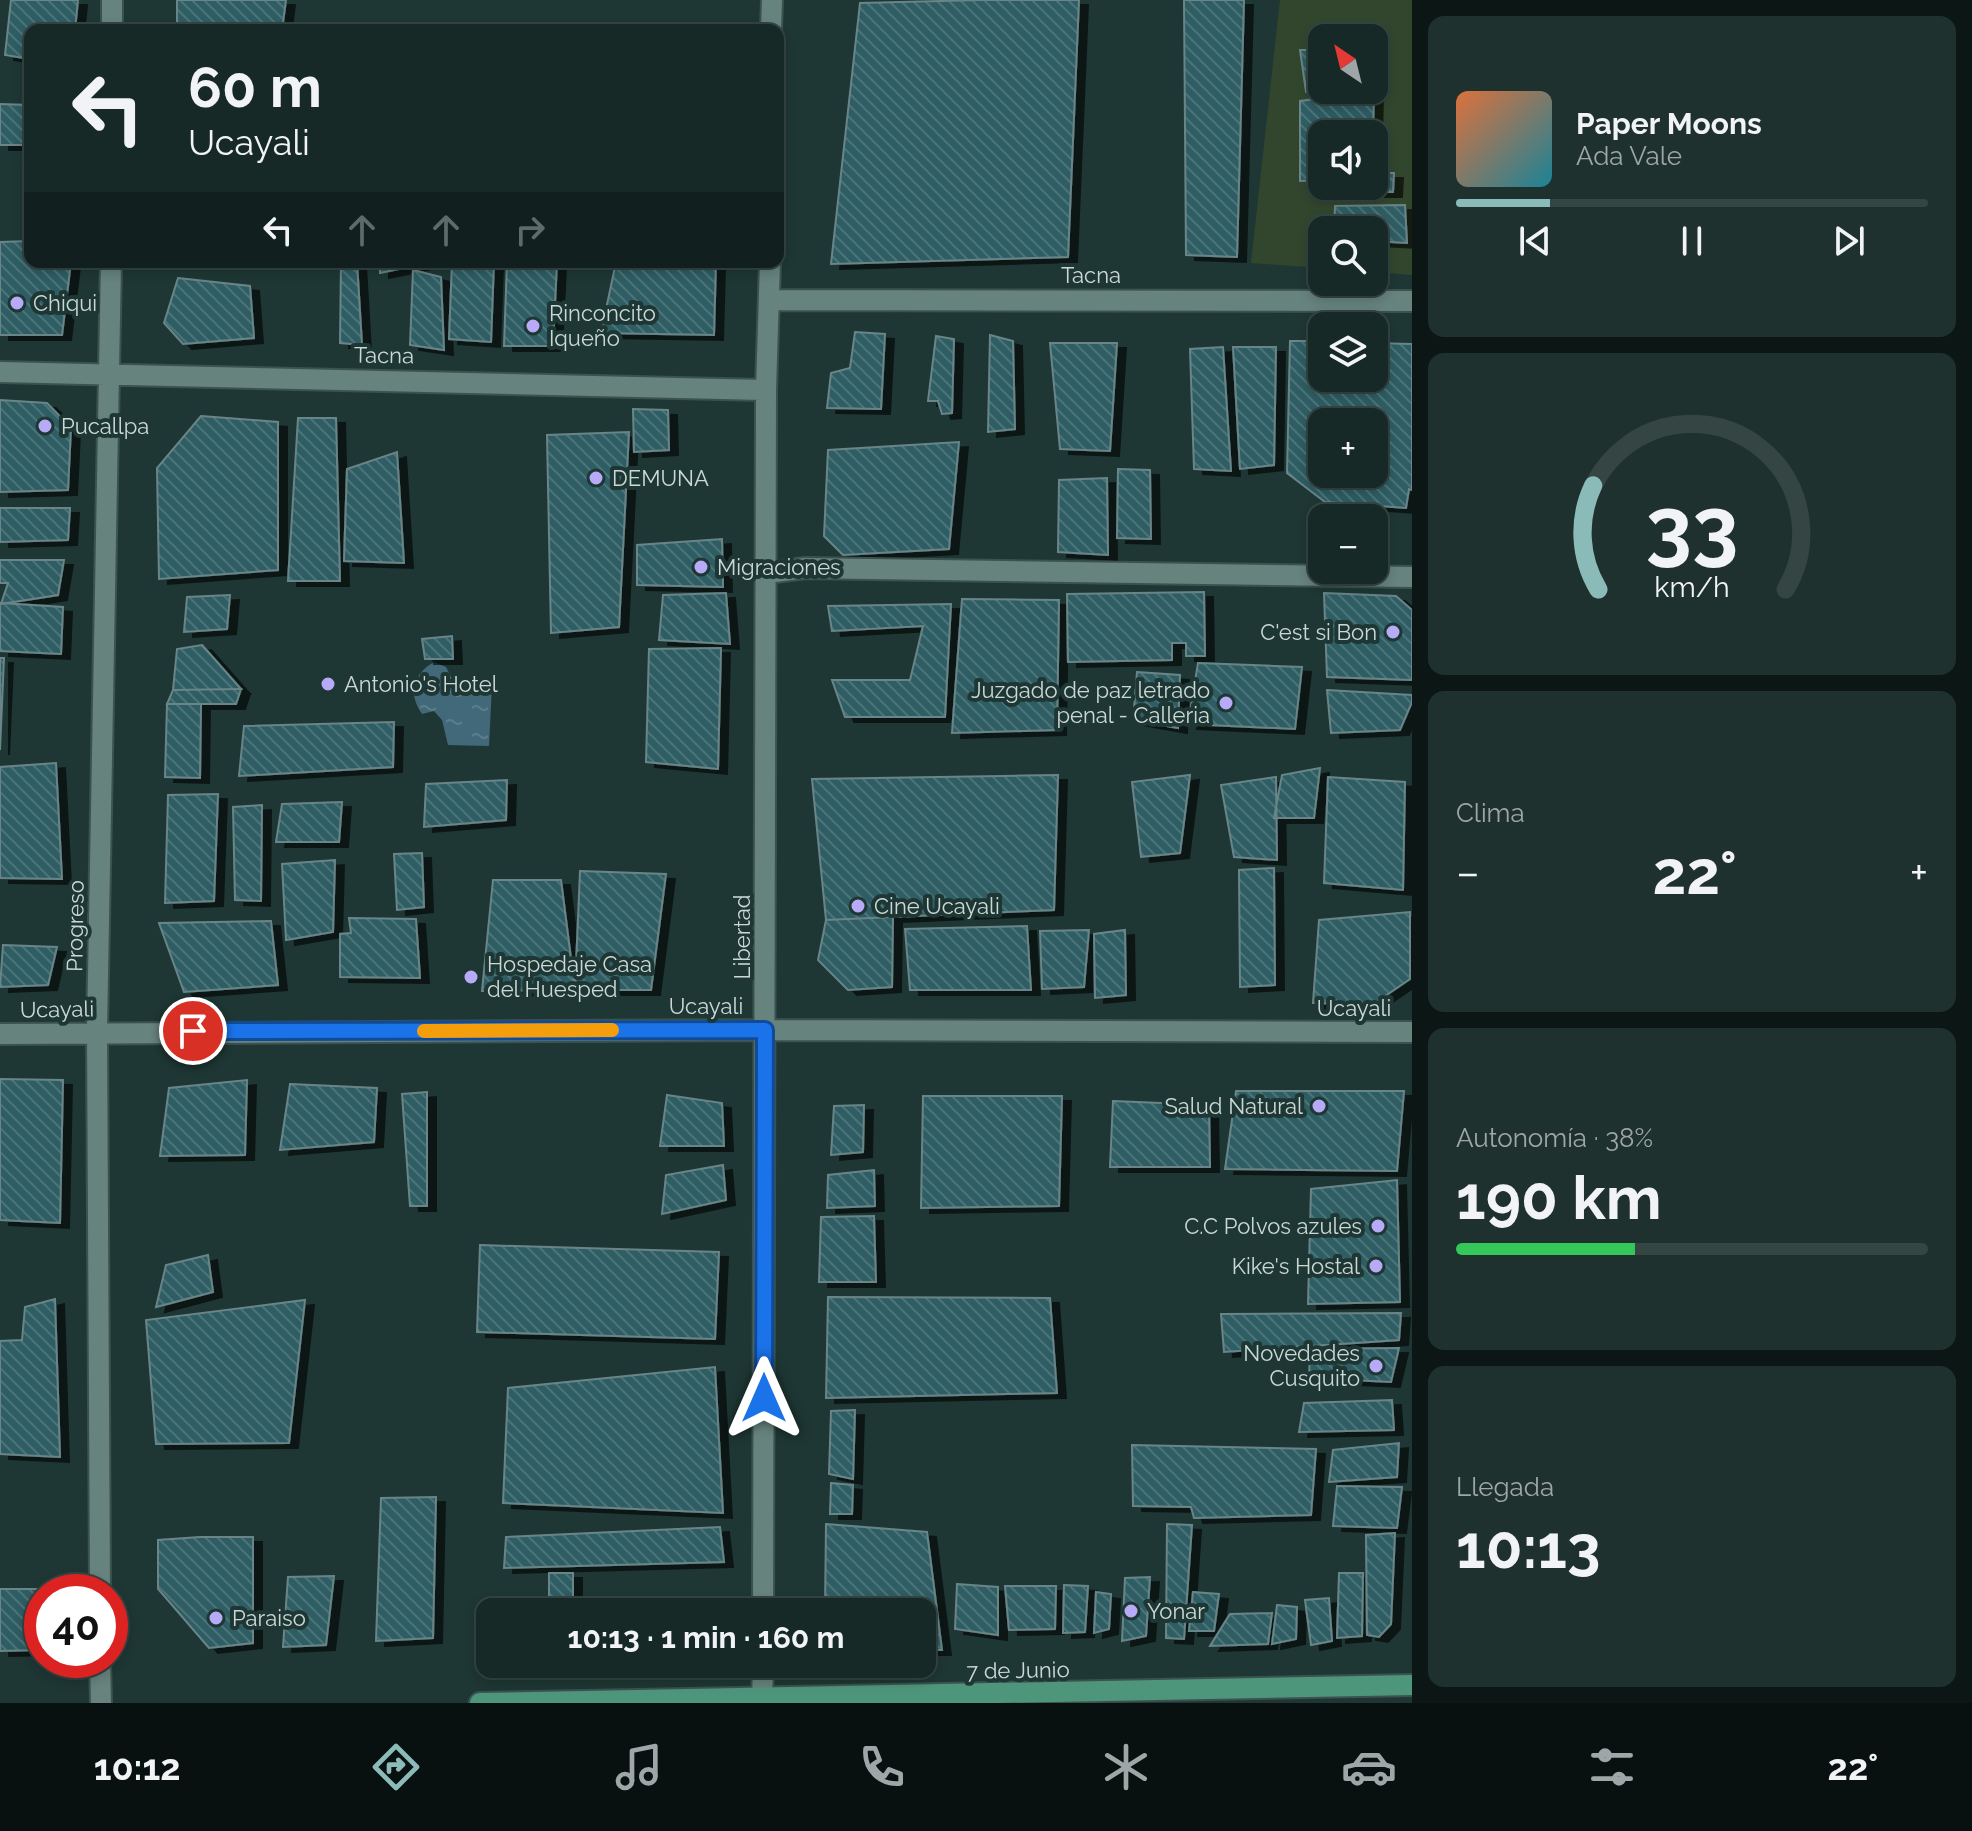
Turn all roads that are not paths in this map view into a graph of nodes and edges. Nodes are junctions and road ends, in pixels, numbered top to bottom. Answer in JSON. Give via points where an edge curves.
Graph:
{"nodes":[{"id":1,"x":112,"y":0,"type":"edge"},
{"id":2,"x":772,"y":0,"type":"edge"},
{"id":3,"x":112,"y":24,"type":"edge"},
{"id":4,"x":771,"y":24,"type":"edge"},
{"id":5,"x":111,"y":268,"type":"edge"},
{"id":6,"x":770,"y":268,"type":"edge"},
{"id":7,"x":769,"y":300,"type":"junction"},
{"id":8,"x":1412,"y":301,"type":"edge"},
{"id":9,"x":0,"y":372,"type":"edge"},
{"id":10,"x":110,"y":372,"type":"junction"},
{"id":11,"x":766,"y":390,"type":"junction"},
{"id":12,"x":767,"y":573,"type":"junction"},
{"id":13,"x":1412,"y":577,"type":"edge"},
{"id":14,"x":765,"y":1030,"type":"junction"},
{"id":15,"x":97,"y":1031,"type":"junction"},
{"id":16,"x":1412,"y":1032,"type":"edge"},
{"id":17,"x":0,"y":1034,"type":"edge"},
{"id":18,"x":100,"y":1574,"type":"edge"},
{"id":19,"x":763,"y":1598,"type":"edge"},
{"id":20,"x":100,"y":1678,"type":"edge"},
{"id":21,"x":763,"y":1678,"type":"edge"},
{"id":22,"x":1412,"y":1685,"type":"edge"},
{"id":23,"x":762,"y":1702,"type":"edge"},
{"id":24,"x":101,"y":1703,"type":"edge"},
{"id":25,"x":480,"y":1703,"type":"edge"}],
"edges":[{"from":1,"to":3,"type":"street"},
{"from":2,"to":4,"type":"street"},
{"from":5,"to":10,"type":"street","name":"Progreso"},
{"from":6,"to":7,"type":"street","name":"Libertad"},
{"from":7,"to":8,"type":"street","name":"Tacna"},
{"from":7,"to":11,"type":"street","name":"Libertad"},
{"from":9,"to":10,"type":"street","name":"Tacna"},
{"from":10,"to":11,"type":"street","name":"Tacna"},
{"from":10,"to":15,"type":"street","name":"Progreso"},
{"from":11,"to":12,"type":"street","name":"Libertad"},
{"from":12,"to":13,"type":"street","via":[[805,568]]},
{"from":12,"to":14,"type":"street","name":"Libertad"},
{"from":14,"to":15,"type":"street","name":"Ucayali"},
{"from":14,"to":16,"type":"street","name":"Ucayali"},
{"from":14,"to":19,"type":"street","name":"Libertad"},
{"from":15,"to":17,"type":"street","name":"Ucayali"},
{"from":15,"to":18,"type":"street","name":"Progreso"},
{"from":20,"to":24,"type":"street"},
{"from":21,"to":23,"type":"street"},
{"from":22,"to":23,"type":"main road","name":"7 de Junio"},
{"from":23,"to":25,"type":"main road","name":"7 de Junio"}]}
